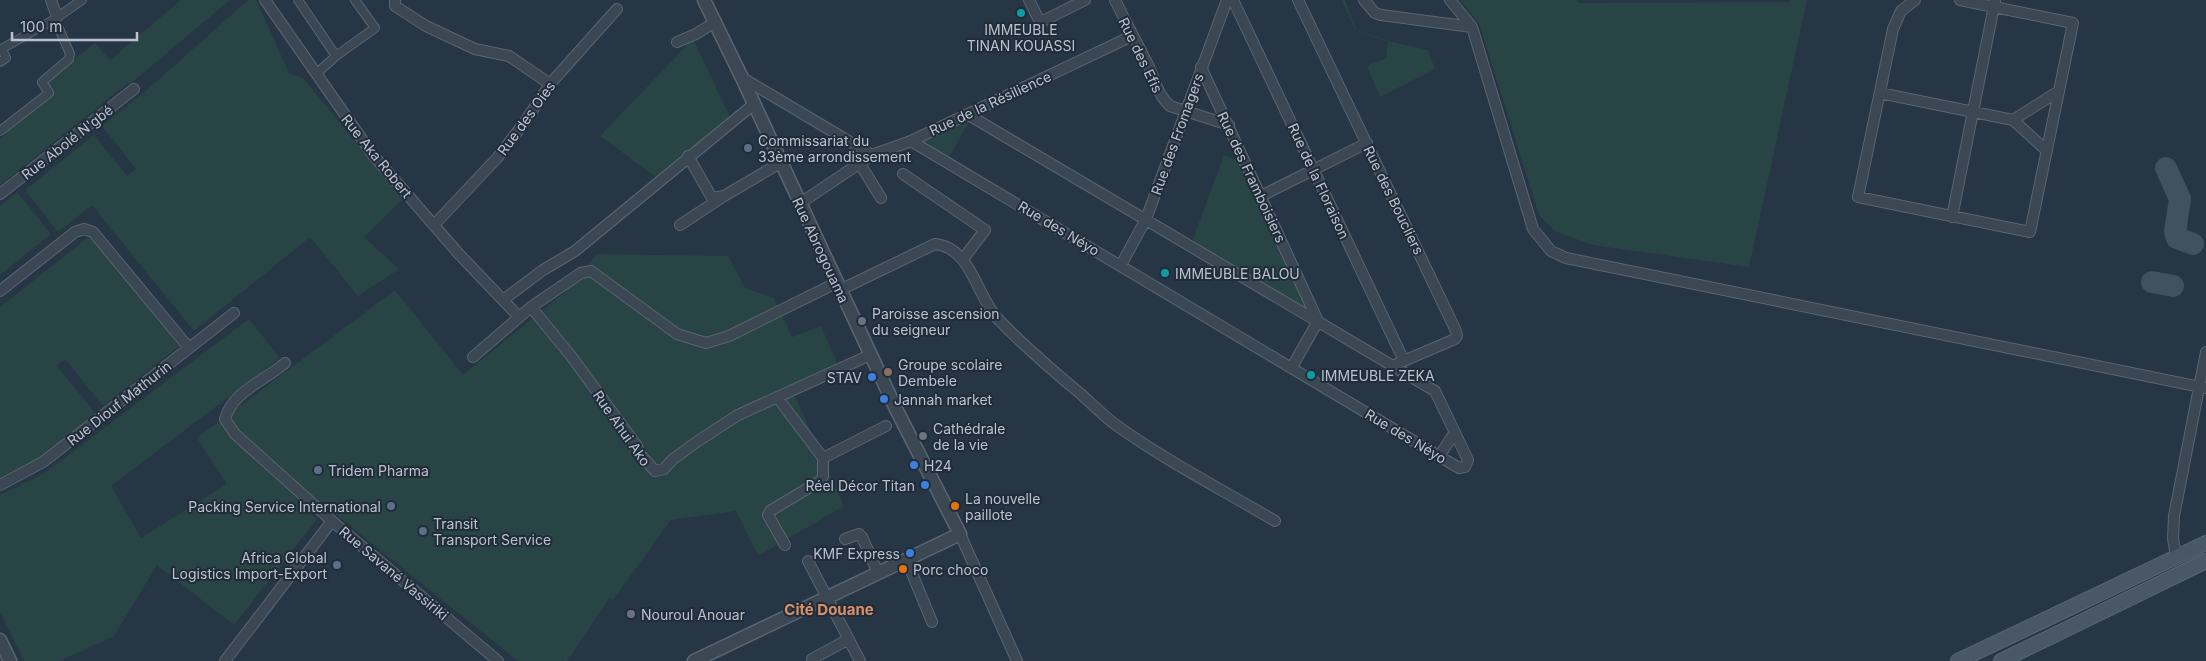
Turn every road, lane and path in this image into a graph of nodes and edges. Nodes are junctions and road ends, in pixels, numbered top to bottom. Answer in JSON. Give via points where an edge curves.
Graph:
{"nodes":[{"id":1,"x":52,"y":0,"type":"edge"},
{"id":2,"x":82,"y":0,"type":"edge"},
{"id":3,"x":265,"y":0,"type":"edge"},
{"id":4,"x":298,"y":0,"type":"edge"},
{"id":5,"x":355,"y":0,"type":"edge"},
{"id":6,"x":395,"y":0,"type":"edge"},
{"id":7,"x":704,"y":0,"type":"edge"},
{"id":8,"x":1029,"y":0,"type":"edge"},
{"id":9,"x":1085,"y":0,"type":"edge"},
{"id":10,"x":1115,"y":0,"type":"edge"},
{"id":11,"x":1227,"y":0,"type":"edge"},
{"id":12,"x":1233,"y":0,"type":"edge"},
{"id":13,"x":1298,"y":0,"type":"edge"},
{"id":14,"x":1364,"y":0,"type":"edge"},
{"id":15,"x":1450,"y":0,"type":"edge"},
{"id":16,"x":1915,"y":0,"type":"edge"},
{"id":17,"x":1960,"y":0,"type":"edge"},
{"id":18,"x":1994,"y":3,"type":"edge"},
{"id":19,"x":617,"y":9,"type":"dead end"},
{"id":20,"x":56,"y":18,"type":"junction"},
{"id":21,"x":714,"y":22,"type":"junction"},
{"id":22,"x":1472,"y":27,"type":"junction"},
{"id":23,"x":1132,"y":36,"type":"junction"},
{"id":24,"x":677,"y":42,"type":"dead end"},
{"id":25,"x":1,"y":48,"type":"edge"},
{"id":26,"x":336,"y":56,"type":"junction"},
{"id":27,"x":0,"y":62,"type":"edge"},
{"id":28,"x":1201,"y":67,"type":"junction"},
{"id":29,"x":316,"y":74,"type":"junction"},
{"id":30,"x":741,"y":77,"type":"junction"},
{"id":31,"x":550,"y":84,"type":"junction"},
{"id":32,"x":134,"y":89,"type":"dead end"},
{"id":33,"x":2059,"y":91,"type":"junction"},
{"id":34,"x":1880,"y":93,"type":"junction"},
{"id":35,"x":754,"y":104,"type":"junction"},
{"id":36,"x":1187,"y":112,"type":"junction"},
{"id":37,"x":1973,"y":112,"type":"junction"},
{"id":38,"x":967,"y":114,"type":"junction"},
{"id":39,"x":2012,"y":120,"type":"junction"},
{"id":40,"x":1229,"y":125,"type":"junction"},
{"id":41,"x":0,"y":132,"type":"edge"},
{"id":42,"x":911,"y":141,"type":"junction"},
{"id":43,"x":1367,"y":144,"type":"junction"},
{"id":44,"x":2047,"y":151,"type":"junction"},
{"id":45,"x":872,"y":155,"type":"junction"},
{"id":46,"x":688,"y":156,"type":"junction"},
{"id":47,"x":780,"y":163,"type":"junction"},
{"id":48,"x":860,"y":164,"type":"junction"},
{"id":49,"x":1313,"y":169,"type":"junction"},
{"id":50,"x":903,"y":174,"type":"dead end"},
{"id":51,"x":0,"y":194,"type":"edge"},
{"id":52,"x":724,"y":196,"type":"junction"},
{"id":53,"x":1261,"y":196,"type":"junction"},
{"id":54,"x":881,"y":198,"type":"dead end"},
{"id":55,"x":799,"y":204,"type":"junction"},
{"id":56,"x":1952,"y":217,"type":"junction"},
{"id":57,"x":1146,"y":219,"type":"junction"},
{"id":58,"x":434,"y":225,"type":"junction"},
{"id":59,"x":680,"y":225,"type":"dead end"},
{"id":60,"x":963,"y":259,"type":"junction"},
{"id":61,"x":1121,"y":265,"type":"junction"},
{"id":62,"x":838,"y":286,"type":"junction"},
{"id":63,"x":0,"y":291,"type":"edge"},
{"id":64,"x":503,"y":300,"type":"junction"},
{"id":65,"x":531,"y":307,"type":"junction"},
{"id":66,"x":234,"y":314,"type":"dead end"},
{"id":67,"x":519,"y":317,"type":"junction"},
{"id":68,"x":1318,"y":322,"type":"junction"},
{"id":69,"x":189,"y":348,"type":"junction"},
{"id":70,"x":2206,"y":352,"type":"edge"},
{"id":71,"x":870,"y":355,"type":"junction"},
{"id":72,"x":473,"y":357,"type":"dead end"},
{"id":73,"x":1404,"y":361,"type":"junction"},
{"id":74,"x":284,"y":363,"type":"dead end"},
{"id":75,"x":1392,"y":366,"type":"junction"},
{"id":76,"x":1292,"y":367,"type":"junction"},
{"id":77,"x":2203,"y":387,"type":"edge"},
{"id":78,"x":777,"y":397,"type":"junction"},
{"id":79,"x":886,"y":426,"type":"dead end"},
{"id":80,"x":1455,"y":432,"type":"junction"},
{"id":81,"x":1440,"y":455,"type":"junction"},
{"id":82,"x":823,"y":458,"type":"junction"},
{"id":83,"x":0,"y":485,"type":"edge"},
{"id":84,"x":332,"y":521,"type":"junction"},
{"id":85,"x":1276,"y":521,"type":"dead end"},
{"id":86,"x":960,"y":534,"type":"junction"},
{"id":87,"x":845,"y":539,"type":"dead end"},
{"id":88,"x":2206,"y":543,"type":"edge"},
{"id":89,"x":785,"y":545,"type":"dead end"},
{"id":90,"x":2176,"y":557,"type":"junction"},
{"id":91,"x":906,"y":560,"type":"junction"},
{"id":92,"x":808,"y":561,"type":"dead end"},
{"id":93,"x":2206,"y":561,"type":"edge"},
{"id":94,"x":878,"y":572,"type":"junction"},
{"id":95,"x":826,"y":597,"type":"junction"},
{"id":96,"x":932,"y":622,"type":"dead end"},
{"id":97,"x":0,"y":640,"type":"edge"},
{"id":98,"x":849,"y":640,"type":"junction"},
{"id":99,"x":812,"y":659,"type":"dead end"},
{"id":100,"x":10,"y":661,"type":"edge"},
{"id":101,"x":225,"y":661,"type":"edge"},
{"id":102,"x":498,"y":661,"type":"edge"},
{"id":103,"x":694,"y":661,"type":"edge"},
{"id":104,"x":860,"y":661,"type":"edge"},
{"id":105,"x":1016,"y":661,"type":"edge"},
{"id":106,"x":1958,"y":661,"type":"edge"},
{"id":107,"x":2001,"y":661,"type":"edge"}],
"edges":[{"from":1,"to":20,"type":"street"},
{"from":2,"to":20,"type":"street"},
{"from":3,"to":29,"type":"street","name":"Rue Aka Robert"},
{"from":4,"to":26,"type":"street"},
{"from":5,"to":26,"type":"street","via":[[375,28]]},
{"from":6,"to":31,"type":"street","via":[[395,6],[426,26],[475,49],[508,56]]},
{"from":7,"to":21,"type":"street","name":"Rue Abrogouama"},
{"from":8,"to":9,"type":"street","via":[[1043,21]]},
{"from":10,"to":23,"type":"street","name":"Rue des Efis"},
{"from":11,"to":28,"type":"street","name":"Rue des Fromagers"},
{"from":12,"to":49,"type":"street","name":"Rue de la Floraison"},
{"from":13,"to":43,"type":"street","name":"Rue des Boucliers"},
{"from":14,"to":22,"type":"street","via":[[1381,15]]},
{"from":15,"to":22,"type":"street"},
{"from":16,"to":34,"type":"street","via":[[1901,11],[1893,28]]},
{"from":17,"to":18,"type":"street"},
{"from":18,"to":33,"type":"street","via":[[2073,23]]},
{"from":18,"to":37,"type":"street"},
{"from":19,"to":31,"type":"street","name":"Rue des Oies"},
{"from":20,"to":25,"type":"street"},
{"from":20,"to":41,"type":"street","via":[[69,59],[42,82],[49,93]]},
{"from":21,"to":24,"type":"street"},
{"from":21,"to":30,"type":"street","name":"Rue Abrogouama"},
{"from":22,"to":77,"type":"street","via":[[1533,229],[1551,252],[1566,258]]},
{"from":23,"to":36,"type":"street","name":"Rue des Efis","via":[[1159,94],[1170,106]]},
{"from":23,"to":38,"type":"street","name":"Rue de la Résilience"},
{"from":25,"to":27,"type":"street","via":[[6,58]]},
{"from":26,"to":29,"type":"street"},
{"from":28,"to":36,"type":"street","name":"Rue des Fromagers"},
{"from":28,"to":40,"type":"street","name":"Rue des Framboisiers"},
{"from":29,"to":58,"type":"street","name":"Rue Aka Robert","via":[[373,155]]},
{"from":30,"to":35,"type":"street","name":"Rue Abrogouama"},
{"from":30,"to":45,"type":"street"},
{"from":31,"to":58,"type":"street","name":"Rue des Oies","via":[[498,157]]},
{"from":32,"to":51,"type":"street","name":"Rue Abolé N'gbé"},
{"from":33,"to":39,"type":"street"},
{"from":33,"to":44,"type":"street"},
{"from":34,"to":37,"type":"street"},
{"from":34,"to":56,"type":"street","via":[[1858,197]]},
{"from":35,"to":46,"type":"street"},
{"from":35,"to":47,"type":"street","name":"Rue Abrogouama"},
{"from":36,"to":40,"type":"street","name":"Rue des Efis"},
{"from":36,"to":57,"type":"street","name":"Rue des Fromagers"},
{"from":37,"to":39,"type":"street"},
{"from":37,"to":56,"type":"street"},
{"from":38,"to":42,"type":"street","name":"Rue de la Résilience"},
{"from":38,"to":57,"type":"street","name":"Rue des Néyo"},
{"from":39,"to":44,"type":"street"},
{"from":40,"to":53,"type":"street","name":"Rue des Framboisiers"},
{"from":42,"to":45,"type":"street","name":"Rue de la Résilience"},
{"from":42,"to":61,"type":"street","name":"Rue des Néyo"},
{"from":43,"to":49,"type":"street"},
{"from":43,"to":73,"type":"street","name":"Rue des Boucliers","via":[[1456,331],[1455,339]]},
{"from":44,"to":56,"type":"street","via":[[2030,232]]},
{"from":45,"to":48,"type":"street","name":"Rue de la Résilience"},
{"from":46,"to":52,"type":"street","via":[[712,198]]},
{"from":46,"to":64,"type":"street","via":[[575,251]]},
{"from":47,"to":52,"type":"street"},
{"from":47,"to":55,"type":"street","name":"Rue Abrogouama"},
{"from":48,"to":54,"type":"street"},
{"from":48,"to":55,"type":"street","name":"Rue de la Résilience"},
{"from":49,"to":53,"type":"street"},
{"from":49,"to":73,"type":"street","name":"Rue de la Floraison"},
{"from":50,"to":60,"type":"street","via":[[985,230]]},
{"from":52,"to":59,"type":"street"},
{"from":53,"to":68,"type":"street","name":"Rue des Framboisiers"},
{"from":55,"to":62,"type":"street","name":"Rue Abrogouama"},
{"from":57,"to":61,"type":"street","name":"Rue des Fromagers"},
{"from":57,"to":68,"type":"street","name":"Rue des Néyo"},
{"from":58,"to":64,"type":"street","name":"Rue Aka Robert"},
{"from":60,"to":62,"type":"street","via":[[946,245],[935,244]]},
{"from":60,"to":85,"type":"street","via":[[998,319],[1046,366],[1115,424]]},
{"from":61,"to":76,"type":"street","name":"Rue des Néyo"},
{"from":62,"to":65,"type":"street","via":[[729,336],[706,343],[677,334],[591,271],[582,273]]},
{"from":62,"to":71,"type":"street","name":"Rue Abrogouama"},
{"from":63,"to":69,"type":"street","via":[[74,232],[84,229],[94,232]]},
{"from":64,"to":67,"type":"street","name":"Rue Aka Robert"},
{"from":65,"to":67,"type":"street"},
{"from":65,"to":78,"type":"street","name":"Rue Ahui Ako","via":[[571,356],[655,472],[664,469],[698,441],[738,415]]},
{"from":66,"to":69,"type":"street","name":"Rue Diouf Mathurin"},
{"from":67,"to":72,"type":"street"},
{"from":68,"to":75,"type":"street","name":"Rue des Néyo"},
{"from":68,"to":76,"type":"street"},
{"from":69,"to":83,"type":"street","name":"Rue Diouf Mathurin","via":[[43,462]]},
{"from":70,"to":77,"type":"street"},
{"from":71,"to":78,"type":"street","name":"Rue Ahui Ako"},
{"from":71,"to":86,"type":"street","name":"Rue Abrogouama"},
{"from":73,"to":75,"type":"street","name":"Rue des Boucliers"},
{"from":74,"to":84,"type":"street","via":[[235,399],[225,419],[235,434]]},
{"from":75,"to":80,"type":"street","name":"Rue des Néyo","via":[[1435,391]]},
{"from":76,"to":81,"type":"street","name":"Rue des Néyo"},
{"from":77,"to":90,"type":"street","via":[[2174,516]]},
{"from":78,"to":82,"type":"street"},
{"from":79,"to":82,"type":"street"},
{"from":80,"to":81,"type":"street"},
{"from":80,"to":81,"type":"street","name":"Rue des Néyo","via":[[1468,460],[1465,467],[1459,468]]},
{"from":82,"to":89,"type":"street","via":[[820,481],[768,515]]},
{"from":84,"to":101,"type":"street","name":"Rue Savané Vassiriki"},
{"from":84,"to":102,"type":"street","name":"Rue Savané Vassiriki"},
{"from":86,"to":91,"type":"street"},
{"from":86,"to":105,"type":"street","name":"Rue Abrogouama"},
{"from":87,"to":94,"type":"street","via":[[860,535]]},
{"from":88,"to":90,"type":"main road"},
{"from":90,"to":106,"type":"main road"},
{"from":91,"to":94,"type":"street"},
{"from":91,"to":96,"type":"street"},
{"from":92,"to":95,"type":"street"},
{"from":93,"to":107,"type":"main road"},
{"from":94,"to":95,"type":"street"},
{"from":95,"to":98,"type":"street"},
{"from":95,"to":103,"type":"street"},
{"from":97,"to":100,"type":"street"},
{"from":98,"to":99,"type":"street"},
{"from":98,"to":104,"type":"street"}]}
